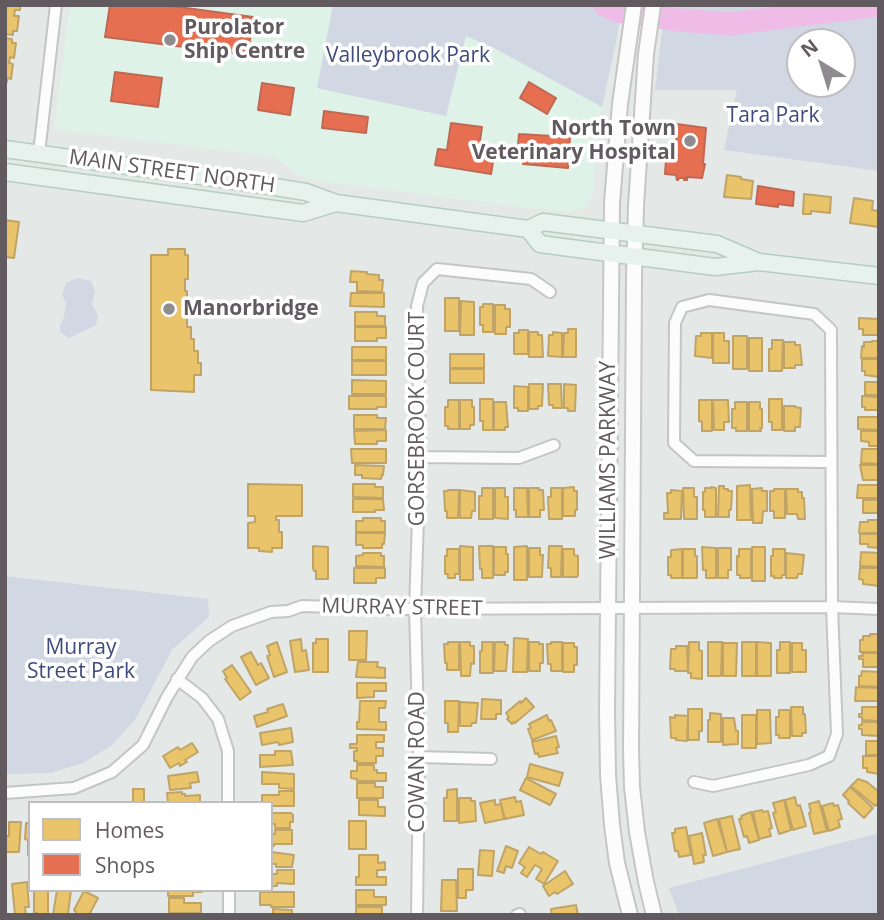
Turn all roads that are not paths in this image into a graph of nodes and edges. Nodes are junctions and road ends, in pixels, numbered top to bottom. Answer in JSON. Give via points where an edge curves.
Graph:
{"nodes":[{"id":1,"x":56,"y":5,"type":"edge"},
{"id":2,"x":634,"y":5,"type":"edge"},
{"id":3,"x":653,"y":5,"type":"edge"},
{"id":4,"x":5,"y":149,"type":"edge"},
{"id":5,"x":39,"y":153,"type":"junction"},
{"id":6,"x":5,"y":172,"type":"edge"},
{"id":7,"x":336,"y":204,"type":"junction"},
{"id":8,"x":527,"y":229,"type":"junction"},
{"id":9,"x":612,"y":230,"type":"junction"},
{"id":10,"x":635,"y":233,"type":"junction"},
{"id":11,"x":611,"y":254,"type":"junction"},
{"id":12,"x":635,"y":257,"type":"junction"},
{"id":13,"x":760,"y":262,"type":"junction"},
{"id":14,"x":879,"y":276,"type":"edge"},
{"id":15,"x":550,"y":292,"type":"dead end"},
{"id":16,"x":554,"y":445,"type":"dead end"},
{"id":17,"x":421,"y":457,"type":"junction"},
{"id":18,"x":831,"y":462,"type":"junction"},
{"id":19,"x":832,"y":607,"type":"junction"},
{"id":20,"x":415,"y":609,"type":"junction"},
{"id":21,"x":608,"y":609,"type":"junction"},
{"id":22,"x":632,"y":609,"type":"junction"},
{"id":23,"x":879,"y":609,"type":"edge"},
{"id":24,"x":177,"y":679,"type":"junction"},
{"id":25,"x":419,"y":757,"type":"junction"},
{"id":26,"x":491,"y":759,"type":"dead end"},
{"id":27,"x":694,"y":782,"type":"dead end"},
{"id":28,"x":5,"y":793,"type":"edge"},
{"id":29,"x":228,"y":801,"type":"edge"},
{"id":30,"x":229,"y":892,"type":"edge"},
{"id":31,"x":229,"y":915,"type":"edge"},
{"id":32,"x":417,"y":915,"type":"edge"},
{"id":33,"x":630,"y":915,"type":"edge"},
{"id":34,"x":654,"y":915,"type":"edge"}],
"edges":[{"from":1,"to":5,"type":"street"},
{"from":2,"to":9,"type":"main road","name":"WILLIAMS PARKWAY","via":[[618,127]]},
{"from":3,"to":10,"type":"main road","name":"WILLIAMS PARKWAY"},
{"from":4,"to":5,"type":"main road","name":"MAIN STREET NORTH"},
{"from":5,"to":7,"type":"main road","name":"MAIN STREET NORTH","via":[[295,190]]},
{"from":6,"to":7,"type":"main road","name":"MAIN STREET NORTH","via":[[303,213]]},
{"from":7,"to":8,"type":"main road","name":"MAIN STREET NORTH"},
{"from":8,"to":9,"type":"main road","name":"MAIN STREET NORTH","via":[[543,222]]},
{"from":8,"to":11,"type":"main road","name":"MAIN STREET NORTH","via":[[540,244]]},
{"from":9,"to":10,"type":"main road","name":"MAIN STREET NORTH"},
{"from":9,"to":11,"type":"main road","name":"WILLIAMS PARKWAY"},
{"from":10,"to":12,"type":"main road","name":"WILLIAMS PARKWAY"},
{"from":10,"to":13,"type":"main road","name":"MAIN STREET NORTH","via":[[717,244]]},
{"from":11,"to":12,"type":"main road","name":"MAIN STREET NORTH"},
{"from":11,"to":21,"type":"main road","name":"WILLIAMS PARKWAY"},
{"from":12,"to":13,"type":"main road","name":"MAIN STREET NORTH","via":[[715,267]]},
{"from":12,"to":22,"type":"main road","name":"WILLIAMS PARKWAY"},
{"from":13,"to":14,"type":"main road","name":"MAIN STREET NORTH"},
{"from":15,"to":17,"type":"street","name":"GORSEBROOK COURT","via":[[531,279],[437,269],[423,283],[417,306]]},
{"from":16,"to":17,"type":"street","via":[[519,458]]},
{"from":17,"to":20,"type":"street","name":"GORSEBROOK COURT"},
{"from":18,"to":18,"type":"street","via":[[831,330],[814,314],[709,300],[682,307],[675,323],[674,443],[694,461]]},
{"from":18,"to":19,"type":"street"},
{"from":19,"to":22,"type":"street","name":"MURRAY STREET"},
{"from":19,"to":23,"type":"street","name":"MURRAY STREET"},
{"from":19,"to":27,"type":"street","via":[[837,734],[829,756],[809,765],[713,786]]},
{"from":20,"to":21,"type":"street","name":"MURRAY STREET"},
{"from":20,"to":24,"type":"street","name":"MURRAY STREET","via":[[302,606],[271,612],[232,626],[209,641]]},
{"from":20,"to":25,"type":"street","name":"COWAN ROAD"},
{"from":21,"to":22,"type":"street","name":"MURRAY STREET"},
{"from":21,"to":33,"type":"main road","name":"WILLIAMS PARKWAY","via":[[610,808]]},
{"from":22,"to":34,"type":"main road","name":"WILLIAMS PARKWAY","via":[[632,788]]},
{"from":24,"to":28,"type":"street","name":"MURRAY STREET","via":[[143,745],[112,772],[74,788]]},
{"from":24,"to":29,"type":"street","via":[[202,698],[218,719],[228,751]]},
{"from":25,"to":26,"type":"street"},
{"from":25,"to":32,"type":"street","name":"COWAN ROAD"},
{"from":30,"to":31,"type":"street"}]}
